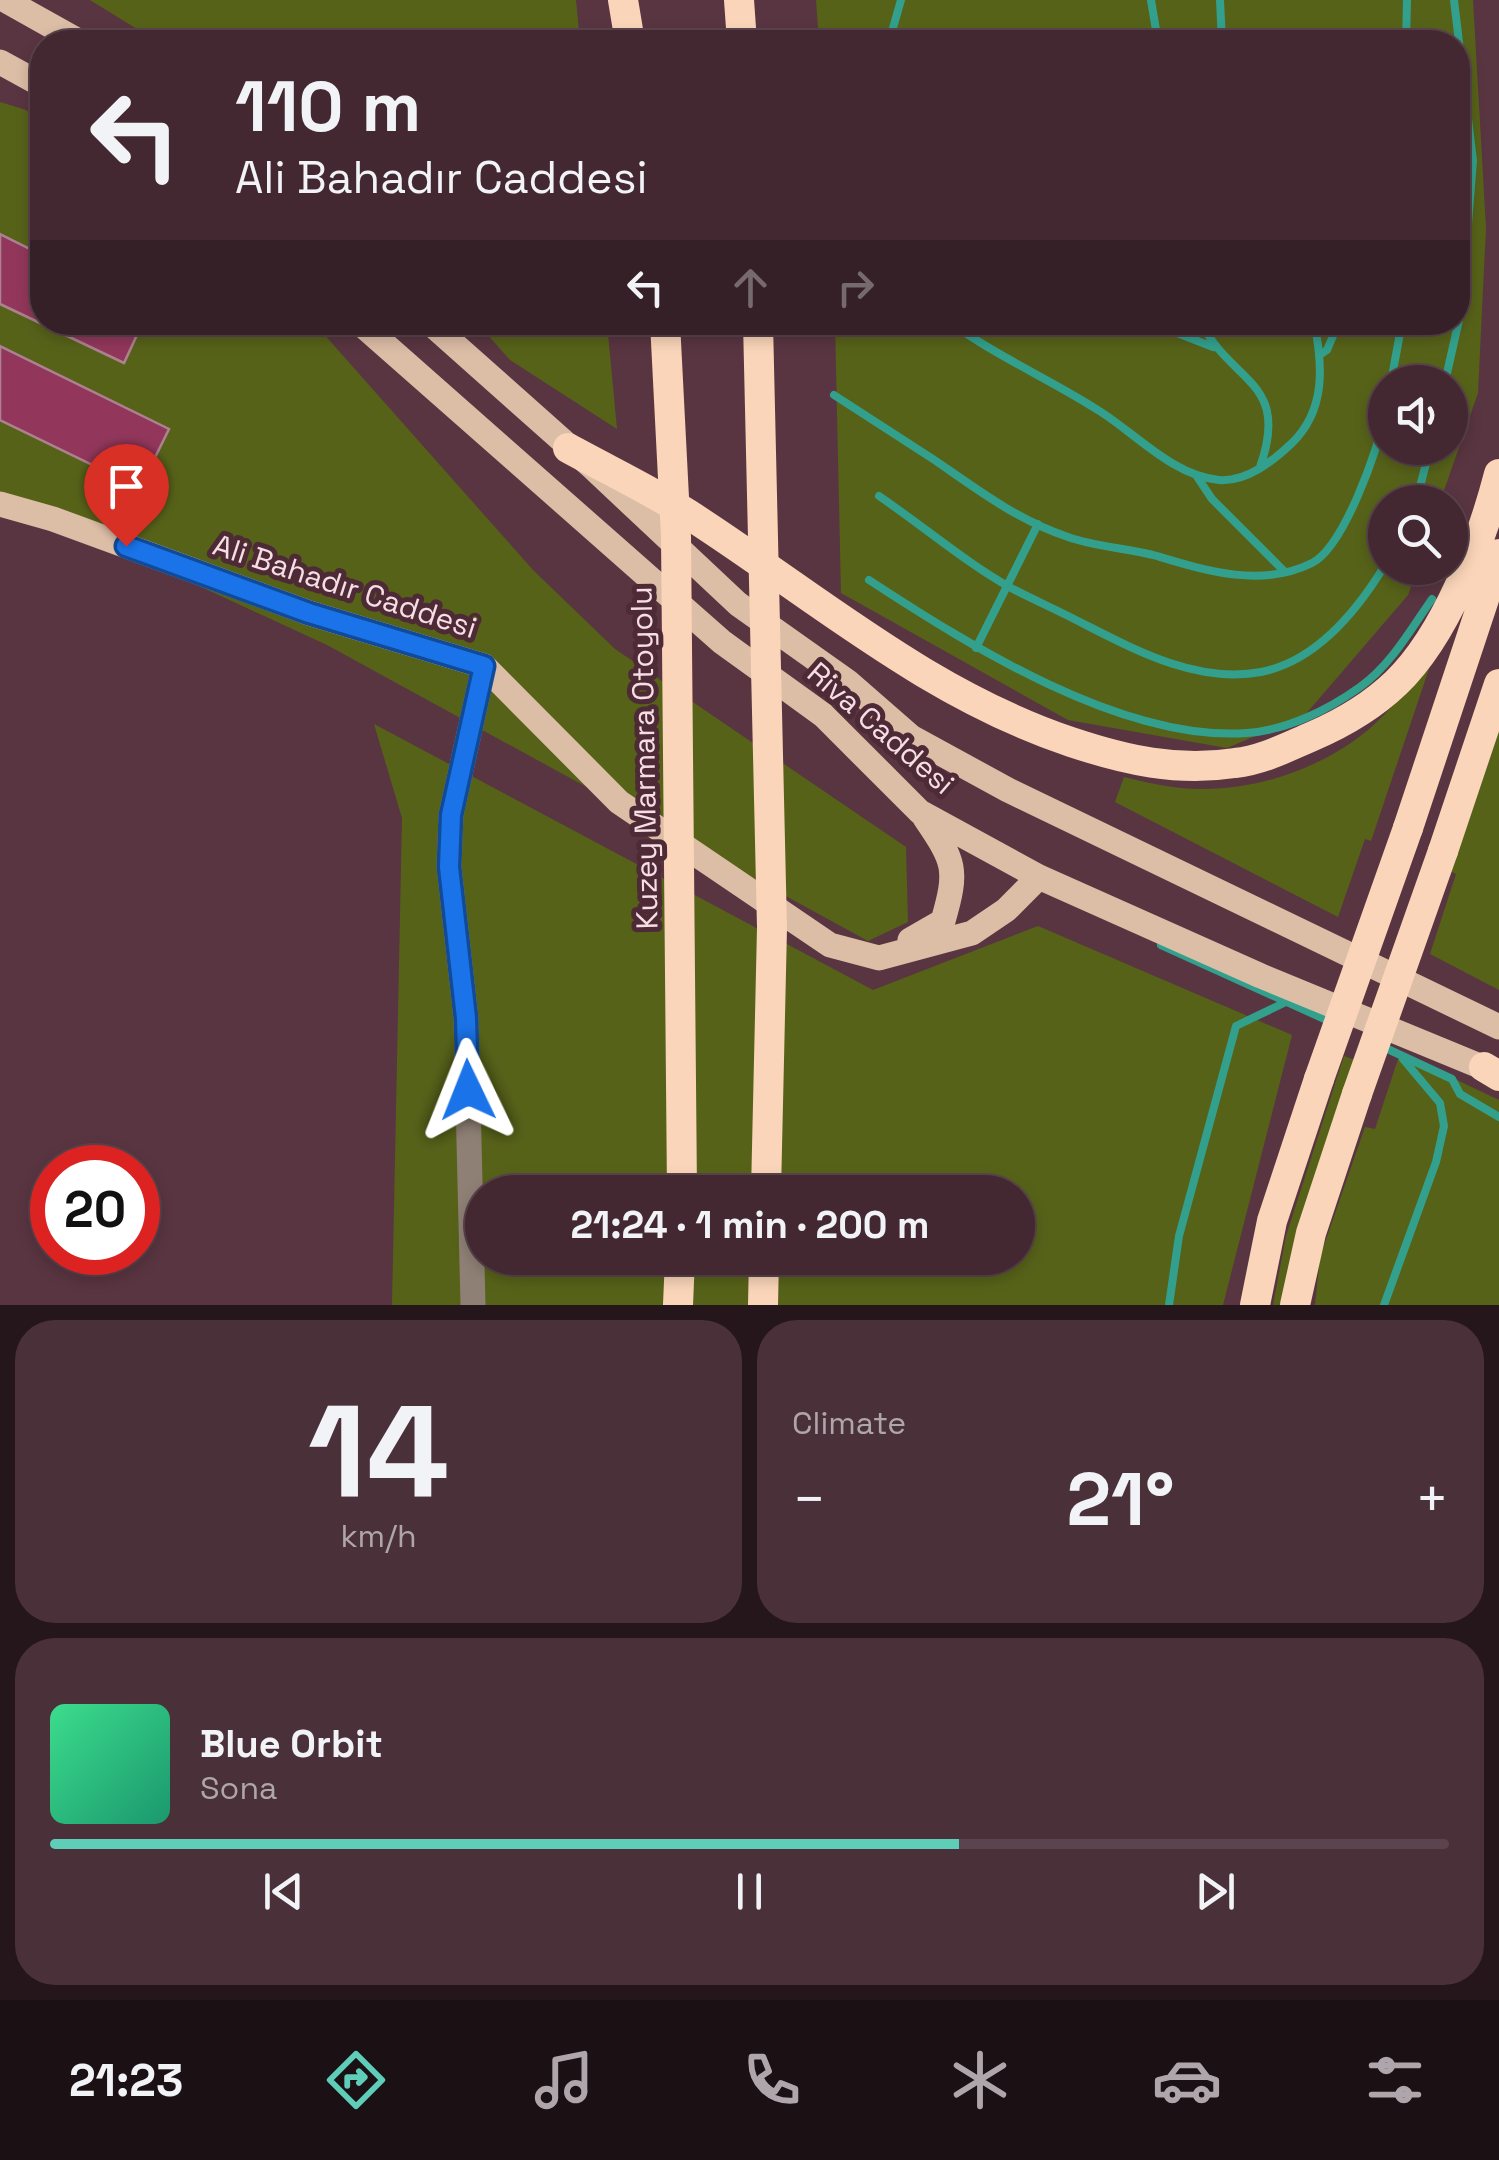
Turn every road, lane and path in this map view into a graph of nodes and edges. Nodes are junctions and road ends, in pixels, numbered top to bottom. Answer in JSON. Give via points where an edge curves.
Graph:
{"nodes":[{"id":1,"x":4,"y":0,"type":"edge"},
{"id":2,"x":622,"y":0,"type":"edge"},
{"id":3,"x":640,"y":0,"type":"edge"},
{"id":4,"x":739,"y":0,"type":"edge"},
{"id":5,"x":58,"y":30,"type":"edge"},
{"id":6,"x":628,"y":30,"type":"edge"},
{"id":7,"x":643,"y":30,"type":"edge"},
{"id":8,"x":741,"y":30,"type":"edge"},
{"id":9,"x":0,"y":62,"type":"edge"},
{"id":10,"x":30,"y":78,"type":"edge"},
{"id":11,"x":374,"y":335,"type":"edge"},
{"id":12,"x":443,"y":335,"type":"edge"},
{"id":13,"x":667,"y":335,"type":"edge"},
{"id":14,"x":758,"y":335,"type":"edge"},
{"id":15,"x":568,"y":448,"type":"junction"},
{"id":16,"x":1499,"y":474,"type":"edge"},
{"id":17,"x":0,"y":504,"type":"edge"},
{"id":18,"x":1499,"y":554,"type":"edge"},
{"id":19,"x":484,"y":666,"type":"junction"},
{"id":20,"x":1499,"y":684,"type":"edge"},
{"id":21,"x":920,"y":812,"type":"junction"},
{"id":22,"x":1039,"y":876,"type":"junction"},
{"id":23,"x":879,"y":958,"type":"junction"},
{"id":24,"x":1499,"y":1026,"type":"edge"},
{"id":25,"x":1494,"y":1072,"type":"edge"},
{"id":26,"x":682,"y":1175,"type":"edge"},
{"id":27,"x":766,"y":1175,"type":"edge"},
{"id":28,"x":679,"y":1275,"type":"edge"},
{"id":29,"x":764,"y":1275,"type":"edge"},
{"id":30,"x":474,"y":1305,"type":"edge"},
{"id":31,"x":678,"y":1305,"type":"edge"},
{"id":32,"x":763,"y":1305,"type":"edge"},
{"id":33,"x":1255,"y":1305,"type":"edge"},
{"id":34,"x":1295,"y":1305,"type":"edge"}],
"edges":[{"from":1,"to":5,"type":"main road"},
{"from":2,"to":6,"type":"highway"},
{"from":3,"to":7,"type":"highway"},
{"from":4,"to":8,"type":"highway"},
{"from":9,"to":10,"type":"main road"},
{"from":11,"to":21,"type":"main road","name":"Riva Caddesi","via":[[722,642],[823,715]]},
{"from":12,"to":15,"type":"main road","name":"Riva Caddesi"},
{"from":13,"to":26,"type":"highway","name":"Kuzey Marmara Otoyolu","bridge":true,"via":[[677,557]]},
{"from":14,"to":27,"type":"highway","bridge":true,"via":[[772,928]]},
{"from":15,"to":16,"type":"highway","via":[[686,512],[929,679],[1062,739],[1144,764],[1178,767],[1269,756],[1331,728],[1396,682],[1452,598]]},
{"from":15,"to":24,"type":"main road","name":"Riva Caddesi","via":[[738,604],[911,736],[1008,790]]},
{"from":17,"to":19,"type":"main road","name":"Ali Bahadır Caddesi","via":[[309,613]]},
{"from":18,"to":33,"type":"highway","bridge":true,"via":[[1272,1221]]},
{"from":19,"to":23,"type":"main road","name":"Ali Bahadır Caddesi","via":[[619,802],[830,946]]},
{"from":19,"to":30,"type":"lane","via":[[451,815],[449,867],[466,1018]]},
{"from":20,"to":34,"type":"highway","bridge":true,"via":[[1311,1234]]},
{"from":21,"to":22,"type":"main road","name":"Riva Caddesi"},
{"from":21,"to":23,"type":"main road","via":[[950,856],[952,887],[943,920]]},
{"from":22,"to":23,"type":"main road","via":[[972,933]]},
{"from":22,"to":25,"type":"main road","name":"Riva Caddesi"},
{"from":28,"to":31,"type":"highway"},
{"from":29,"to":32,"type":"highway"}]}
